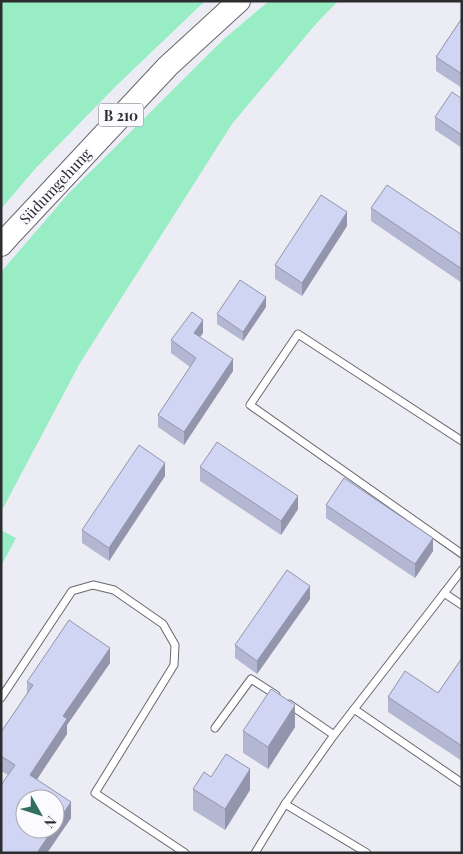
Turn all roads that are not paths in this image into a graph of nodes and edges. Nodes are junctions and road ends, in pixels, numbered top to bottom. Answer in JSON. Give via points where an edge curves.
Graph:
{"nodes":[{"id":1,"x":239,"y":1,"type":"edge"},
{"id":2,"x":1,"y":245,"type":"edge"},
{"id":3,"x":462,"y":440,"type":"edge"},
{"id":4,"x":462,"y":554,"type":"edge"},
{"id":5,"x":462,"y":570,"type":"edge"},
{"id":6,"x":444,"y":593,"type":"junction"},
{"id":7,"x":462,"y":605,"type":"edge"},
{"id":8,"x":1,"y":698,"type":"edge"},
{"id":9,"x":354,"y":709,"type":"junction"},
{"id":10,"x":215,"y":728,"type":"dead end"},
{"id":11,"x":334,"y":735,"type":"junction"},
{"id":12,"x":462,"y":783,"type":"edge"},
{"id":13,"x":285,"y":804,"type":"junction"},
{"id":14,"x":185,"y":853,"type":"edge"},
{"id":15,"x":255,"y":853,"type":"edge"},
{"id":16,"x":367,"y":853,"type":"edge"}],
"edges":[{"from":1,"to":2,"type":"main road","name":"Südumgehung","number":"B 210","via":[[168,66]]},
{"from":3,"to":4,"type":"lane","via":[[298,334],[250,405]]},
{"from":5,"to":6,"type":"lane"},
{"from":6,"to":7,"type":"lane"},
{"from":6,"to":9,"type":"lane"},
{"from":8,"to":14,"type":"lane","via":[[72,591],[93,585],[114,590],[162,624],[175,645],[174,666],[95,793]]},
{"from":9,"to":11,"type":"lane"},
{"from":9,"to":12,"type":"lane"},
{"from":10,"to":11,"type":"lane","via":[[251,679]]},
{"from":11,"to":13,"type":"lane"},
{"from":13,"to":15,"type":"lane"},
{"from":13,"to":16,"type":"lane"}]}
